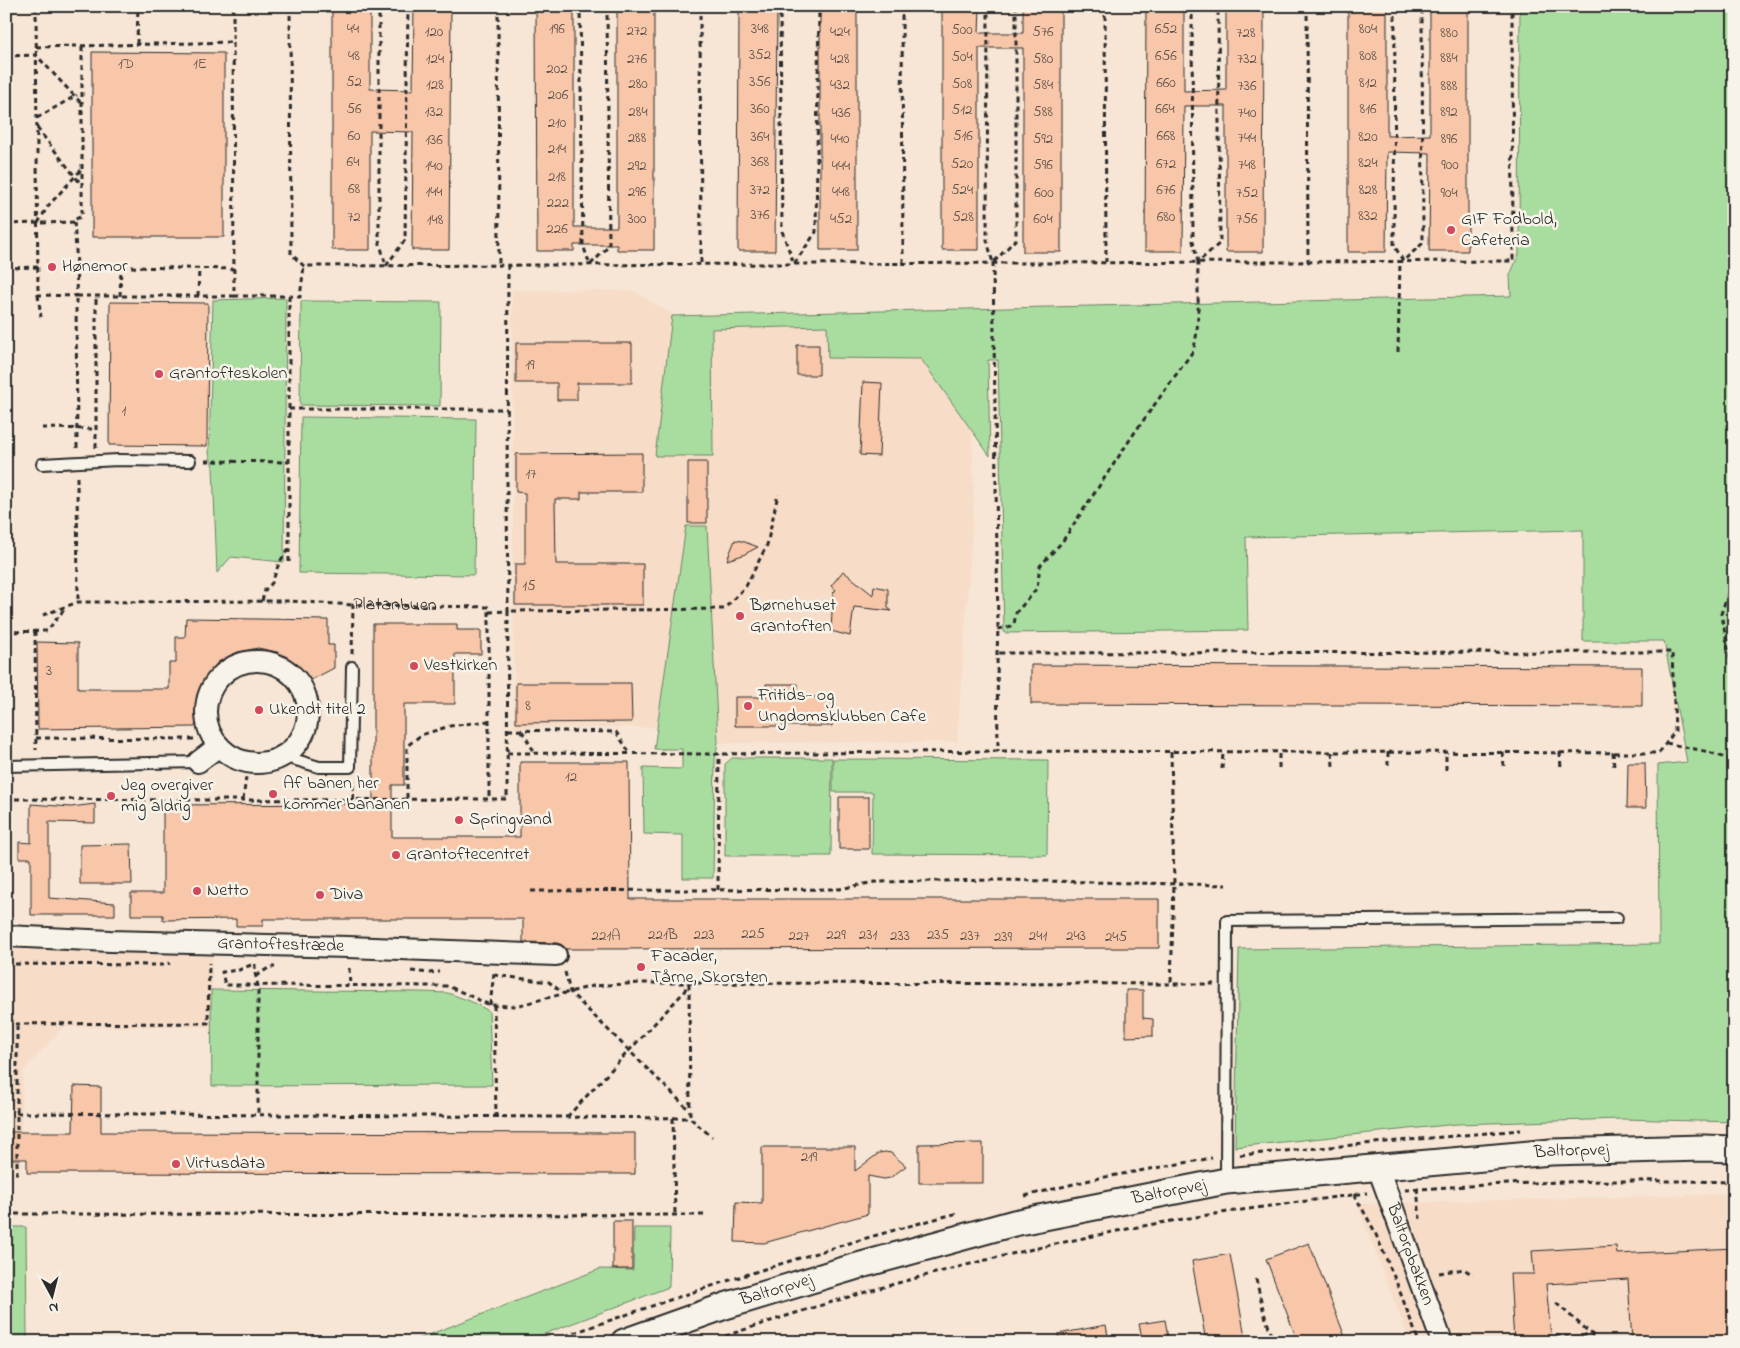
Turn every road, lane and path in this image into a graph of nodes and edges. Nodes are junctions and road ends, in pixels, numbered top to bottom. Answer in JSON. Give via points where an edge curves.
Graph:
{"nodes":[{"id":1,"x":36,"y":6,"type":"edge"},
{"id":2,"x":138,"y":6,"type":"edge"},
{"id":3,"x":233,"y":6,"type":"edge"},
{"id":4,"x":290,"y":6,"type":"edge"},
{"id":5,"x":379,"y":6,"type":"edge"},
{"id":6,"x":408,"y":6,"type":"edge"},
{"id":7,"x":498,"y":6,"type":"edge"},
{"id":8,"x":580,"y":6,"type":"edge"},
{"id":9,"x":608,"y":6,"type":"edge"},
{"id":10,"x":700,"y":6,"type":"edge"},
{"id":11,"x":780,"y":6,"type":"edge"},
{"id":12,"x":819,"y":6,"type":"edge"},
{"id":13,"x":902,"y":6,"type":"edge"},
{"id":14,"x":992,"y":6,"type":"edge"},
{"id":15,"x":1016,"y":6,"type":"edge"},
{"id":16,"x":1105,"y":6,"type":"edge"},
{"id":17,"x":1192,"y":6,"type":"edge"},
{"id":18,"x":1218,"y":6,"type":"edge"},
{"id":19,"x":1307,"y":6,"type":"edge"},
{"id":20,"x":1395,"y":6,"type":"edge"},
{"id":21,"x":1422,"y":6,"type":"edge"},
{"id":22,"x":1512,"y":6,"type":"edge"},
{"id":23,"x":234,"y":42,"type":"junction"},
{"id":24,"x":137,"y":44,"type":"junction"},
{"id":25,"x":82,"y":46,"type":"junction"},
{"id":26,"x":36,"y":47,"type":"junction"},
{"id":27,"x":36,"y":55,"type":"junction"},
{"id":28,"x":6,"y":56,"type":"edge"},
{"id":29,"x":82,"y":93,"type":"junction"},
{"id":30,"x":76,"y":96,"type":"junction"},
{"id":31,"x":82,"y":104,"type":"junction"},
{"id":32,"x":37,"y":118,"type":"junction"},
{"id":33,"x":37,"y":128,"type":"junction"},
{"id":34,"x":82,"y":169,"type":"junction"},
{"id":35,"x":76,"y":176,"type":"junction"},
{"id":36,"x":82,"y":185,"type":"junction"},
{"id":37,"x":74,"y":222,"type":"junction"},
{"id":38,"x":6,"y":224,"type":"edge"},
{"id":39,"x":38,"y":224,"type":"junction"},
{"id":40,"x":1402,"y":261,"type":"junction"},
{"id":41,"x":1106,"y":262,"type":"junction"},
{"id":42,"x":1198,"y":262,"type":"junction"},
{"id":43,"x":1308,"y":262,"type":"junction"},
{"id":44,"x":903,"y":263,"type":"junction"},
{"id":45,"x":993,"y":263,"type":"junction"},
{"id":46,"x":701,"y":264,"type":"junction"},
{"id":47,"x":794,"y":264,"type":"junction"},
{"id":48,"x":499,"y":265,"type":"junction"},
{"id":49,"x":508,"y":265,"type":"junction"},
{"id":50,"x":590,"y":265,"type":"junction"},
{"id":51,"x":77,"y":266,"type":"junction"},
{"id":52,"x":304,"y":266,"type":"junction"},
{"id":53,"x":386,"y":266,"type":"junction"},
{"id":54,"x":38,"y":267,"type":"junction"},
{"id":55,"x":121,"y":267,"type":"junction"},
{"id":56,"x":6,"y":268,"type":"edge"},
{"id":57,"x":199,"y":268,"type":"junction"},
{"id":58,"x":234,"y":269,"type":"junction"},
{"id":59,"x":38,"y":295,"type":"junction"},
{"id":60,"x":76,"y":296,"type":"junction"},
{"id":61,"x":96,"y":296,"type":"junction"},
{"id":62,"x":120,"y":296,"type":"junction"},
{"id":63,"x":198,"y":296,"type":"junction"},
{"id":64,"x":234,"y":296,"type":"junction"},
{"id":65,"x":288,"y":296,"type":"junction"},
{"id":66,"x":41,"y":317,"type":"dead end"},
{"id":67,"x":1398,"y":352,"type":"dead end"},
{"id":68,"x":507,"y":409,"type":"junction"},
{"id":69,"x":289,"y":410,"type":"junction"},
{"id":70,"x":42,"y":428,"type":"dead end"},
{"id":71,"x":76,"y":429,"type":"junction"},
{"id":72,"x":96,"y":429,"type":"junction"},
{"id":73,"x":96,"y":449,"type":"dead end"},
{"id":74,"x":190,"y":461,"type":"joint"},
{"id":75,"x":77,"y":462,"type":"junction"},
{"id":76,"x":289,"y":462,"type":"junction"},
{"id":77,"x":42,"y":464,"type":"dead end"},
{"id":78,"x":778,"y":494,"type":"dead end"},
{"id":79,"x":289,"y":547,"type":"junction"},
{"id":80,"x":289,"y":562,"type":"dead end"},
{"id":81,"x":1734,"y":576,"type":"edge"},
{"id":82,"x":262,"y":601,"type":"junction"},
{"id":83,"x":78,"y":602,"type":"junction"},
{"id":84,"x":353,"y":605,"type":"junction"},
{"id":85,"x":66,"y":606,"type":"junction"},
{"id":86,"x":508,"y":611,"type":"junction"},
{"id":87,"x":489,"y":612,"type":"junction"},
{"id":88,"x":43,"y":615,"type":"dead end"},
{"id":89,"x":998,"y":629,"type":"junction"},
{"id":90,"x":35,"y":631,"type":"junction"},
{"id":91,"x":6,"y":632,"type":"edge"},
{"id":92,"x":996,"y":652,"type":"junction"},
{"id":93,"x":352,"y":667,"type":"joint"},
{"id":94,"x":1734,"y":676,"type":"edge"},
{"id":95,"x":489,"y":721,"type":"junction"},
{"id":96,"x":508,"y":730,"type":"junction"},
{"id":97,"x":522,"y":730,"type":"junction"},
{"id":98,"x":36,"y":738,"type":"junction"},
{"id":99,"x":216,"y":740,"type":"junction"},
{"id":100,"x":1666,"y":743,"type":"junction"},
{"id":101,"x":998,"y":751,"type":"junction"},
{"id":102,"x":1171,"y":752,"type":"junction"},
{"id":103,"x":1223,"y":752,"type":"junction"},
{"id":104,"x":1279,"y":752,"type":"junction"},
{"id":105,"x":1332,"y":752,"type":"junction"},
{"id":106,"x":1388,"y":752,"type":"junction"},
{"id":107,"x":1446,"y":752,"type":"junction"},
{"id":108,"x":1503,"y":752,"type":"junction"},
{"id":109,"x":1560,"y":752,"type":"junction"},
{"id":110,"x":1614,"y":752,"type":"junction"},
{"id":111,"x":507,"y":753,"type":"junction"},
{"id":112,"x":534,"y":753,"type":"junction"},
{"id":113,"x":630,"y":754,"type":"junction"},
{"id":114,"x":719,"y":754,"type":"junction"},
{"id":115,"x":283,"y":756,"type":"junction"},
{"id":116,"x":1734,"y":761,"type":"edge"},
{"id":117,"x":198,"y":762,"type":"joint"},
{"id":118,"x":248,"y":762,"type":"junction"},
{"id":119,"x":6,"y":764,"type":"edge"},
{"id":120,"x":36,"y":765,"type":"junction"},
{"id":121,"x":1388,"y":765,"type":"dead end"},
{"id":122,"x":1332,"y":766,"type":"dead end"},
{"id":123,"x":1279,"y":768,"type":"dead end"},
{"id":124,"x":1504,"y":768,"type":"dead end"},
{"id":125,"x":1614,"y":768,"type":"dead end"},
{"id":126,"x":1561,"y":769,"type":"dead end"},
{"id":127,"x":1222,"y":770,"type":"dead end"},
{"id":128,"x":1446,"y":770,"type":"dead end"},
{"id":129,"x":407,"y":798,"type":"junction"},
{"id":130,"x":489,"y":798,"type":"junction"},
{"id":131,"x":6,"y":799,"type":"edge"},
{"id":132,"x":243,"y":800,"type":"junction"},
{"id":133,"x":1174,"y":884,"type":"junction"},
{"id":134,"x":1226,"y":885,"type":"dead end"},
{"id":135,"x":718,"y":890,"type":"junction"},
{"id":136,"x":530,"y":891,"type":"dead end"},
{"id":137,"x":1617,"y":918,"type":"dead end"},
{"id":138,"x":6,"y":936,"type":"edge"},
{"id":139,"x":556,"y":955,"type":"dead end"},
{"id":140,"x":209,"y":959,"type":"dead end"},
{"id":141,"x":176,"y":961,"type":"dead end"},
{"id":142,"x":255,"y":963,"type":"dead end"},
{"id":143,"x":6,"y":964,"type":"edge"},
{"id":144,"x":349,"y":968,"type":"dead end"},
{"id":145,"x":255,"y":973,"type":"dead end"},
{"id":146,"x":565,"y":973,"type":"dead end"},
{"id":147,"x":689,"y":983,"type":"junction"},
{"id":148,"x":1171,"y":983,"type":"junction"},
{"id":149,"x":1227,"y":985,"type":"junction"},
{"id":150,"x":258,"y":986,"type":"junction"},
{"id":151,"x":350,"y":986,"type":"junction"},
{"id":152,"x":570,"y":992,"type":"junction"},
{"id":153,"x":564,"y":994,"type":"junction"},
{"id":154,"x":492,"y":1005,"type":"junction"},
{"id":155,"x":6,"y":1024,"type":"edge"},
{"id":156,"x":17,"y":1024,"type":"junction"},
{"id":157,"x":629,"y":1051,"type":"junction"},
{"id":158,"x":690,"y":1111,"type":"junction"},
{"id":159,"x":16,"y":1113,"type":"junction"},
{"id":160,"x":258,"y":1115,"type":"junction"},
{"id":161,"x":496,"y":1117,"type":"junction"},
{"id":162,"x":566,"y":1118,"type":"junction"},
{"id":163,"x":673,"y":1118,"type":"junction"},
{"id":164,"x":690,"y":1118,"type":"junction"},
{"id":165,"x":712,"y":1137,"type":"dead end"},
{"id":166,"x":1734,"y":1149,"type":"edge"},
{"id":167,"x":6,"y":1173,"type":"edge"},
{"id":168,"x":1381,"y":1180,"type":"junction"},
{"id":169,"x":1226,"y":1181,"type":"junction"},
{"id":170,"x":1734,"y":1182,"type":"edge"},
{"id":171,"x":1354,"y":1195,"type":"junction"},
{"id":172,"x":6,"y":1214,"type":"edge"},
{"id":173,"x":675,"y":1214,"type":"junction"},
{"id":174,"x":708,"y":1215,"type":"dead end"},
{"id":175,"x":1439,"y":1273,"type":"dead end"},
{"id":176,"x":1473,"y":1275,"type":"dead end"},
{"id":177,"x":1256,"y":1279,"type":"dead end"},
{"id":178,"x":1556,"y":1303,"type":"dead end"},
{"id":179,"x":1590,"y":1332,"type":"junction"},
{"id":180,"x":1271,"y":1333,"type":"dead end"},
{"id":181,"x":624,"y":1342,"type":"edge"},
{"id":182,"x":708,"y":1342,"type":"edge"},
{"id":183,"x":1418,"y":1342,"type":"edge"},
{"id":184,"x":1442,"y":1342,"type":"edge"},
{"id":185,"x":1549,"y":1342,"type":"edge"},
{"id":186,"x":1597,"y":1342,"type":"edge"}],
"edges":[{"from":1,"to":26,"type":"path"},
{"from":2,"to":24,"type":"path"},
{"from":3,"to":23,"type":"path"},
{"from":4,"to":52,"type":"path","via":[[291,254]]},
{"from":5,"to":53,"type":"path","via":[[379,240]]},
{"from":6,"to":53,"type":"path","via":[[405,240]]},
{"from":7,"to":48,"type":"path"},
{"from":8,"to":50,"type":"path","via":[[583,245]]},
{"from":9,"to":50,"type":"path","via":[[609,246]]},
{"from":10,"to":46,"type":"path"},
{"from":11,"to":47,"type":"path","via":[[782,231]]},
{"from":12,"to":47,"type":"path","via":[[816,232]]},
{"from":13,"to":44,"type":"path"},
{"from":14,"to":45,"type":"path","via":[[988,11],[987,240]]},
{"from":15,"to":45,"type":"path","via":[[1016,239]]},
{"from":16,"to":41,"type":"path"},
{"from":17,"to":42,"type":"path","via":[[1192,241]]},
{"from":18,"to":42,"type":"path","via":[[1220,243]]},
{"from":19,"to":43,"type":"path"},
{"from":20,"to":40,"type":"path","via":[[1394,245]]},
{"from":21,"to":40,"type":"path","via":[[1423,243]]},
{"from":22,"to":40,"type":"path","via":[[1513,260]]},
{"from":23,"to":24,"type":"path"},
{"from":23,"to":58,"type":"path"},
{"from":24,"to":25,"type":"path"},
{"from":25,"to":26,"type":"path"},
{"from":25,"to":29,"type":"path"},
{"from":26,"to":27,"type":"path"},
{"from":27,"to":28,"type":"path"},
{"from":27,"to":30,"type":"path"},
{"from":27,"to":32,"type":"path"},
{"from":29,"to":30,"type":"path"},
{"from":29,"to":31,"type":"path"},
{"from":30,"to":31,"type":"path"},
{"from":30,"to":32,"type":"path"},
{"from":31,"to":34,"type":"path"},
{"from":32,"to":33,"type":"path"},
{"from":33,"to":35,"type":"path"},
{"from":33,"to":39,"type":"path"},
{"from":34,"to":35,"type":"path"},
{"from":34,"to":36,"type":"path"},
{"from":35,"to":36,"type":"path"},
{"from":35,"to":39,"type":"path","via":[[48,206]]},
{"from":36,"to":37,"type":"path","via":[[82,216]]},
{"from":37,"to":39,"type":"path"},
{"from":37,"to":51,"type":"path"},
{"from":38,"to":39,"type":"path"},
{"from":39,"to":54,"type":"path"},
{"from":40,"to":43,"type":"path"},
{"from":40,"to":67,"type":"path"},
{"from":41,"to":42,"type":"path"},
{"from":41,"to":45,"type":"path"},
{"from":42,"to":43,"type":"path"},
{"from":42,"to":89,"type":"path","via":[[1193,351],[1062,542],[1040,566],[1037,588],[1016,613],[1014,624]]},
{"from":44,"to":45,"type":"path"},
{"from":44,"to":47,"type":"path"},
{"from":45,"to":89,"type":"path"},
{"from":46,"to":47,"type":"path"},
{"from":46,"to":50,"type":"path"},
{"from":48,"to":49,"type":"path"},
{"from":48,"to":53,"type":"path"},
{"from":49,"to":50,"type":"path"},
{"from":49,"to":68,"type":"path"},
{"from":51,"to":55,"type":"path"},
{"from":51,"to":60,"type":"path"},
{"from":52,"to":53,"type":"path"},
{"from":52,"to":65,"type":"path","via":[[300,297]]},
{"from":54,"to":56,"type":"path"},
{"from":54,"to":59,"type":"path"},
{"from":55,"to":57,"type":"path"},
{"from":55,"to":62,"type":"path"},
{"from":57,"to":58,"type":"path"},
{"from":57,"to":63,"type":"path"},
{"from":58,"to":64,"type":"path"},
{"from":59,"to":60,"type":"path"},
{"from":59,"to":66,"type":"path"},
{"from":60,"to":61,"type":"path"},
{"from":60,"to":71,"type":"path"},
{"from":61,"to":62,"type":"path"},
{"from":61,"to":72,"type":"path"},
{"from":62,"to":63,"type":"path"},
{"from":63,"to":64,"type":"path"},
{"from":64,"to":65,"type":"path"},
{"from":65,"to":69,"type":"path"},
{"from":68,"to":69,"type":"path"},
{"from":68,"to":86,"type":"path"},
{"from":69,"to":76,"type":"path"},
{"from":70,"to":71,"type":"path"},
{"from":71,"to":72,"type":"path"},
{"from":71,"to":75,"type":"path"},
{"from":72,"to":73,"type":"path"},
{"from":74,"to":75,"type":"lane"},
{"from":74,"to":76,"type":"path"},
{"from":75,"to":77,"type":"lane"},
{"from":75,"to":83,"type":"path"},
{"from":76,"to":79,"type":"path"},
{"from":78,"to":86,"type":"path","via":[[767,546],[746,586],[724,609]]},
{"from":79,"to":80,"type":"path"},
{"from":79,"to":82,"type":"path"},
{"from":81,"to":94,"type":"path","via":[[1720,614]]},
{"from":82,"to":83,"type":"path"},
{"from":82,"to":84,"type":"path"},
{"from":83,"to":85,"type":"path"},
{"from":84,"to":87,"type":"path","name":"Platanbuen","via":[[489,607]]},
{"from":84,"to":93,"type":"path","name":"Platanbuen"},
{"from":85,"to":88,"type":"path"},
{"from":85,"to":90,"type":"path","via":[[47,631]]},
{"from":86,"to":87,"type":"path"},
{"from":86,"to":96,"type":"path"},
{"from":87,"to":95,"type":"path"},
{"from":89,"to":92,"type":"path"},
{"from":90,"to":91,"type":"path"},
{"from":90,"to":98,"type":"path"},
{"from":92,"to":100,"type":"path","via":[[1672,652],[1675,731]]},
{"from":92,"to":101,"type":"path"},
{"from":93,"to":115,"type":"lane","via":[[350,767],[319,767]]},
{"from":95,"to":129,"type":"path","via":[[450,726],[421,735],[407,746]]},
{"from":95,"to":130,"type":"path"},
{"from":96,"to":97,"type":"path"},
{"from":96,"to":111,"type":"path"},
{"from":97,"to":112,"type":"path"},
{"from":97,"to":113,"type":"path","via":[[616,732]]},
{"from":98,"to":99,"type":"path"},
{"from":98,"to":120,"type":"path"},
{"from":99,"to":115,"type":"street","via":[[206,713],[209,695],[218,680],[239,664],[266,661],[282,667],[296,678],[305,694],[309,711],[306,729],[297,744]]},
{"from":99,"to":117,"type":"street"},
{"from":99,"to":118,"type":"street","via":[[232,756]]},
{"from":100,"to":110,"type":"path","via":[[1659,752]]},
{"from":100,"to":116,"type":"path"},
{"from":101,"to":102,"type":"path"},
{"from":101,"to":114,"type":"path"},
{"from":102,"to":103,"type":"path"},
{"from":102,"to":133,"type":"path"},
{"from":103,"to":104,"type":"path"},
{"from":103,"to":127,"type":"path"},
{"from":104,"to":105,"type":"path"},
{"from":104,"to":123,"type":"path"},
{"from":105,"to":106,"type":"path"},
{"from":105,"to":122,"type":"path"},
{"from":106,"to":107,"type":"path"},
{"from":106,"to":121,"type":"path"},
{"from":107,"to":108,"type":"path"},
{"from":107,"to":128,"type":"path"},
{"from":108,"to":109,"type":"path"},
{"from":108,"to":124,"type":"path"},
{"from":109,"to":110,"type":"path"},
{"from":109,"to":126,"type":"path"},
{"from":110,"to":125,"type":"path"},
{"from":111,"to":112,"type":"path"},
{"from":111,"to":130,"type":"path","via":[[506,798]]},
{"from":112,"to":113,"type":"path"},
{"from":113,"to":114,"type":"path"},
{"from":114,"to":135,"type":"path"},
{"from":115,"to":118,"type":"street","via":[[266,762]]},
{"from":117,"to":120,"type":"lane"},
{"from":118,"to":132,"type":"path"},
{"from":119,"to":120,"type":"lane"},
{"from":129,"to":130,"type":"path"},
{"from":129,"to":132,"type":"path"},
{"from":131,"to":132,"type":"path"},
{"from":133,"to":134,"type":"path"},
{"from":133,"to":135,"type":"path","via":[[904,881],[875,882],[839,889]]},
{"from":133,"to":148,"type":"path"},
{"from":135,"to":136,"type":"path"},
{"from":137,"to":149,"type":"lane","via":[[1227,921]]},
{"from":138,"to":139,"type":"street","name":"Grantoftestræde"},
{"from":140,"to":156,"type":"path","via":[[208,1023]]},
{"from":141,"to":143,"type":"path","via":[[164,965]]},
{"from":142,"to":150,"type":"path","via":[[239,970],[222,972],[225,985]]},
{"from":144,"to":151,"type":"path"},
{"from":145,"to":150,"type":"path"},
{"from":146,"to":152,"type":"path"},
{"from":147,"to":148,"type":"path"},
{"from":147,"to":152,"type":"path","via":[[640,983]]},
{"from":147,"to":157,"type":"path"},
{"from":147,"to":158,"type":"path"},
{"from":148,"to":149,"type":"path"},
{"from":149,"to":169,"type":"lane"},
{"from":150,"to":151,"type":"path"},
{"from":150,"to":160,"type":"path"},
{"from":151,"to":154,"type":"path","via":[[448,986]]},
{"from":152,"to":153,"type":"path"},
{"from":152,"to":157,"type":"path"},
{"from":153,"to":154,"type":"path","via":[[516,1006]]},
{"from":153,"to":154,"type":"path","via":[[549,982],[494,975]]},
{"from":154,"to":161,"type":"path"},
{"from":155,"to":156,"type":"path"},
{"from":156,"to":159,"type":"path"},
{"from":157,"to":158,"type":"path"},
{"from":157,"to":162,"type":"path"},
{"from":158,"to":164,"type":"path"},
{"from":159,"to":160,"type":"path"},
{"from":159,"to":167,"type":"path","via":[[16,1173]]},
{"from":160,"to":161,"type":"path"},
{"from":161,"to":162,"type":"path"},
{"from":162,"to":163,"type":"path"},
{"from":163,"to":164,"type":"path"},
{"from":163,"to":173,"type":"path"},
{"from":164,"to":165,"type":"path"},
{"from":166,"to":168,"type":"street","name":"Baltorpvej","via":[[1551,1152]]},
{"from":168,"to":169,"type":"street","name":"Baltorpvej"},
{"from":168,"to":170,"type":"path","via":[[1487,1184],[1654,1180]]},
{"from":168,"to":171,"type":"path"},
{"from":168,"to":184,"type":"street","name":"Baltorpbakken"},
{"from":169,"to":181,"type":"street","name":"Baltorpvej","via":[[1014,1223],[724,1306]]},
{"from":171,"to":182,"type":"path","via":[[1245,1209],[1098,1234],[912,1278],[782,1316]]},
{"from":171,"to":183,"type":"path","via":[[1374,1230]]},
{"from":172,"to":173,"type":"path"},
{"from":173,"to":174,"type":"path"},
{"from":175,"to":176,"type":"path","via":[[1464,1270]]},
{"from":177,"to":180,"type":"path"},
{"from":178,"to":179,"type":"path"},
{"from":179,"to":185,"type":"path","via":[[1583,1337],[1556,1336]]},
{"from":179,"to":186,"type":"path"}]}
